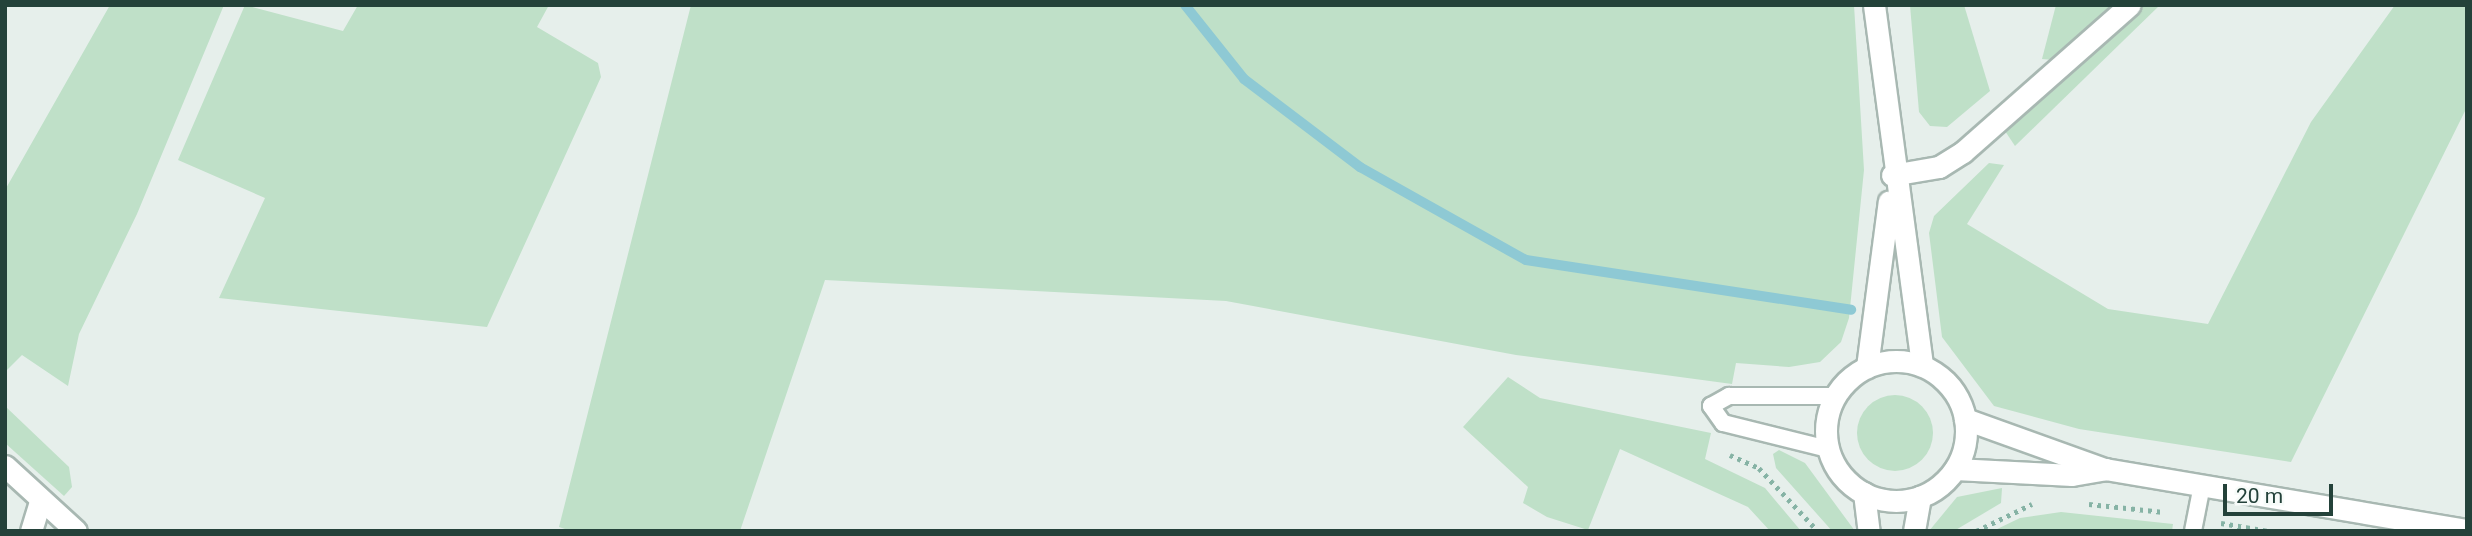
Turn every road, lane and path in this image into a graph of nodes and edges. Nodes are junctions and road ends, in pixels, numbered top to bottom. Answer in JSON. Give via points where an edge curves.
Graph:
{"nodes":[{"id":1,"x":1874,"y":5,"type":"edge"},
{"id":2,"x":2130,"y":5,"type":"edge"},
{"id":3,"x":1892,"y":175,"type":"junction"},
{"id":4,"x":1922,"y":366,"type":"junction"},
{"id":5,"x":1867,"y":367,"type":"junction"},
{"id":6,"x":1835,"y":396,"type":"junction"},
{"id":7,"x":1965,"y":419,"type":"junction"},
{"id":8,"x":1828,"y":449,"type":"junction"},
{"id":9,"x":1726,"y":453,"type":"dead end"},
{"id":10,"x":5,"y":466,"type":"edge"},
{"id":11,"x":1955,"y":469,"type":"junction"},
{"id":12,"x":2105,"y":469,"type":"junction"},
{"id":13,"x":2203,"y":485,"type":"junction"},
{"id":14,"x":1864,"y":493,"type":"junction"},
{"id":15,"x":1920,"y":497,"type":"junction"},
{"id":16,"x":40,"y":502,"type":"junction"},
{"id":17,"x":2046,"y":502,"type":"dead end"},
{"id":18,"x":2073,"y":502,"type":"dead end"},
{"id":19,"x":2167,"y":512,"type":"dead end"},
{"id":20,"x":2224,"y":524,"type":"dead end"},
{"id":21,"x":2467,"y":530,"type":"edge"},
{"id":22,"x":31,"y":531,"type":"edge"},
{"id":23,"x":76,"y":531,"type":"edge"},
{"id":24,"x":1818,"y":531,"type":"edge"},
{"id":25,"x":1869,"y":531,"type":"edge"},
{"id":26,"x":1914,"y":531,"type":"edge"},
{"id":27,"x":1976,"y":531,"type":"edge"},
{"id":28,"x":2193,"y":531,"type":"edge"},
{"id":29,"x":2268,"y":531,"type":"edge"}],
"edges":[{"from":1,"to":3,"type":"street"},
{"from":2,"to":3,"type":"street","via":[[1962,152],[1940,167]]},
{"from":3,"to":4,"type":"street"},
{"from":3,"to":5,"type":"street"},
{"from":4,"to":5,"type":"street","via":[[1885,361]]},
{"from":4,"to":7,"type":"street","via":[[1949,384]]},
{"from":5,"to":6,"type":"street"},
{"from":6,"to":8,"type":"street","via":[[1825,429]]},
{"from":6,"to":8,"type":"lane","via":[[1729,396],[1711,406],[1723,423]]},
{"from":7,"to":11,"type":"street","via":[[1964,449]]},
{"from":7,"to":12,"type":"street"},
{"from":8,"to":14,"type":"street","via":[[1835,467]]},
{"from":9,"to":24,"type":"path","via":[[1759,468]]},
{"from":10,"to":16,"type":"street"},
{"from":11,"to":12,"type":"street","via":[[2072,475]]},
{"from":11,"to":15,"type":"street"},
{"from":12,"to":13,"type":"street"},
{"from":13,"to":21,"type":"street"},
{"from":13,"to":28,"type":"lane"},
{"from":14,"to":15,"type":"street","via":[[1900,501]]},
{"from":14,"to":25,"type":"street"},
{"from":15,"to":26,"type":"street"},
{"from":16,"to":22,"type":"street"},
{"from":16,"to":23,"type":"street"},
{"from":17,"to":27,"type":"path","via":[[2015,509]]},
{"from":18,"to":19,"type":"path"},
{"from":20,"to":29,"type":"path"}]}
